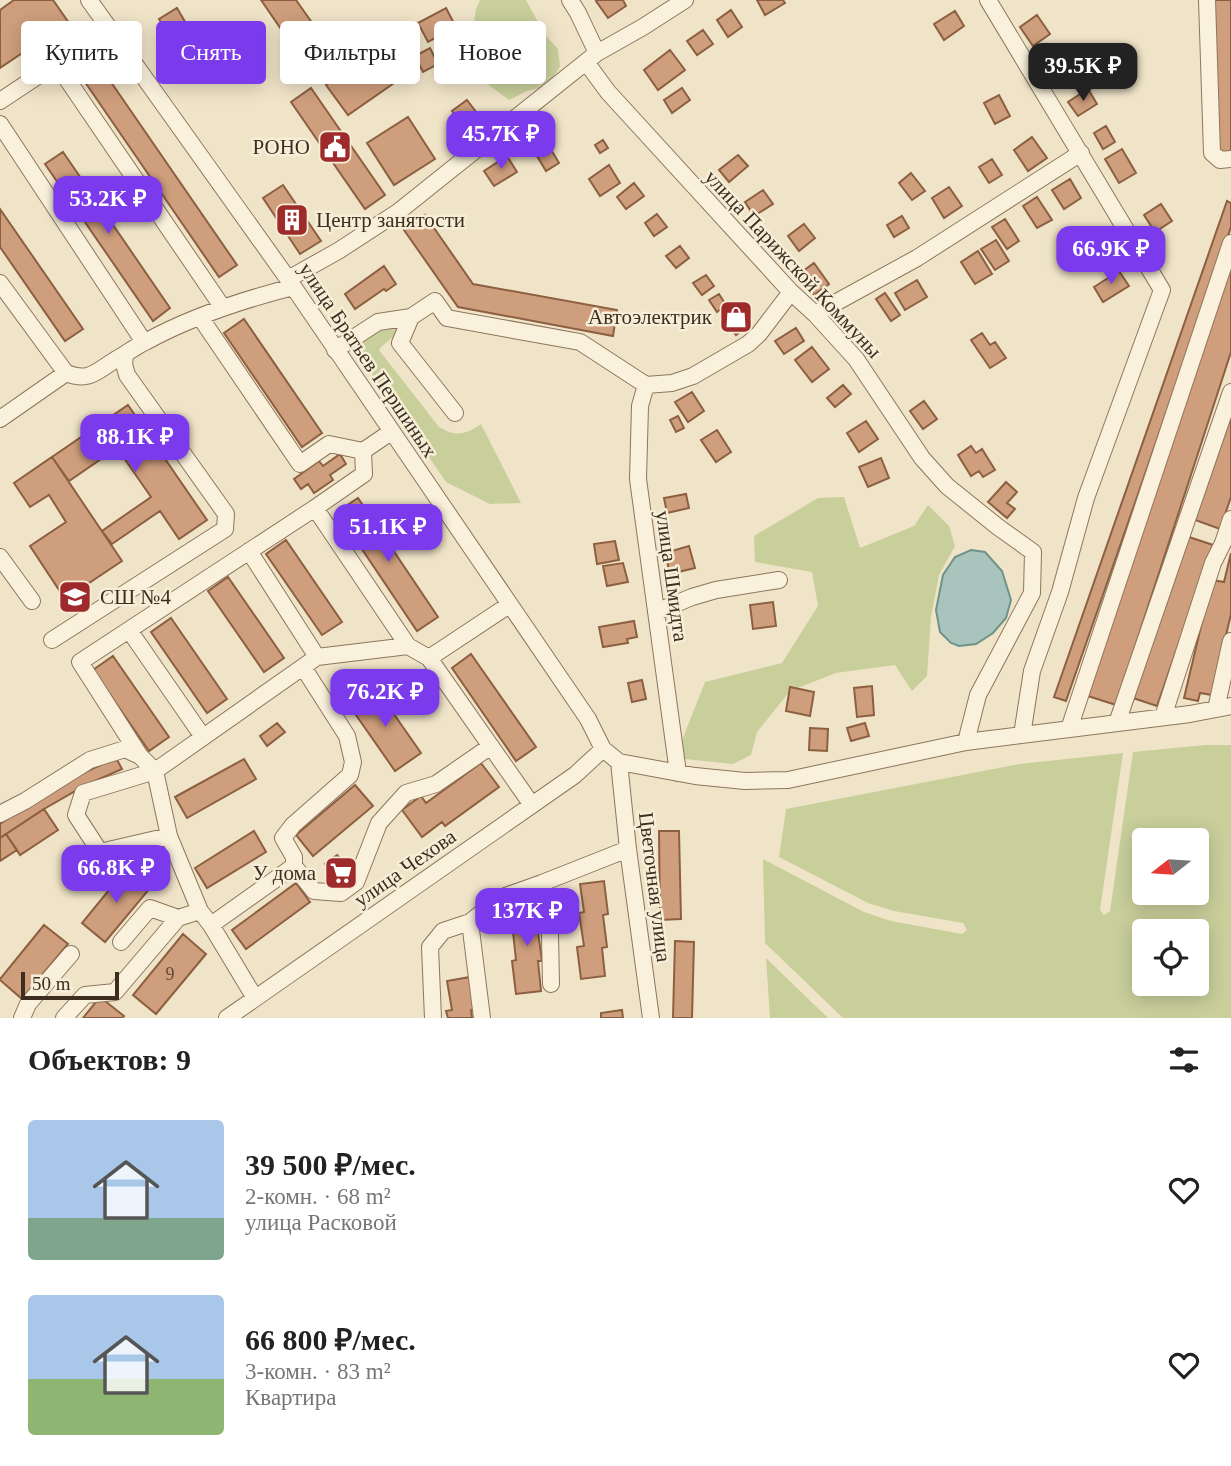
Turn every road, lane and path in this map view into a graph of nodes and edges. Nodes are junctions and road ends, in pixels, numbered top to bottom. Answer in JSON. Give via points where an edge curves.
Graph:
{"nodes":[{"id":1,"x":89,"y":0,"type":"edge"},
{"id":2,"x":570,"y":0,"type":"edge"},
{"id":3,"x":685,"y":0,"type":"edge"},
{"id":4,"x":988,"y":0,"type":"edge"},
{"id":5,"x":1207,"y":0,"type":"edge"},
{"id":6,"x":105,"y":21,"type":"edge"},
{"id":7,"x":592,"y":58,"type":"junction"},
{"id":8,"x":142,"y":73,"type":"edge"},
{"id":9,"x":26,"y":84,"type":"edge"},
{"id":10,"x":71,"y":84,"type":"edge"},
{"id":11,"x":0,"y":101,"type":"edge"},
{"id":12,"x":0,"y":124,"type":"edge"},
{"id":13,"x":1081,"y":153,"type":"junction"},
{"id":14,"x":1231,"y":159,"type":"edge"},
{"id":15,"x":1231,"y":243,"type":"edge"},
{"id":16,"x":0,"y":283,"type":"edge"},
{"id":17,"x":290,"y":283,"type":"junction"},
{"id":18,"x":791,"y":292,"type":"junction"},
{"id":19,"x":223,"y":308,"type":"junction"},
{"id":20,"x":815,"y":314,"type":"junction"},
{"id":21,"x":200,"y":317,"type":"junction"},
{"id":22,"x":411,"y":317,"type":"junction"},
{"id":23,"x":144,"y":342,"type":"junction"},
{"id":24,"x":335,"y":349,"type":"junction"},
{"id":25,"x":125,"y":355,"type":"junction"},
{"id":26,"x":66,"y":373,"type":"junction"},
{"id":27,"x":646,"y":385,"type":"junction"},
{"id":28,"x":1231,"y":391,"type":"edge"},
{"id":29,"x":455,"y":413,"type":"dead end"},
{"id":30,"x":0,"y":419,"type":"edge"},
{"id":31,"x":391,"y":432,"type":"junction"},
{"id":32,"x":363,"y":451,"type":"junction"},
{"id":33,"x":315,"y":508,"type":"junction"},
{"id":34,"x":1231,"y":519,"type":"edge"},
{"id":35,"x":1227,"y":544,"type":"edge"},
{"id":36,"x":249,"y":551,"type":"junction"},
{"id":37,"x":0,"y":557,"type":"edge"},
{"id":38,"x":779,"y":580,"type":"dead end"},
{"id":39,"x":32,"y":601,"type":"dead end"},
{"id":40,"x":509,"y":604,"type":"junction"},
{"id":41,"x":656,"y":612,"type":"junction"},
{"id":42,"x":129,"y":630,"type":"junction"},
{"id":43,"x":52,"y":640,"type":"dead end"},
{"id":44,"x":1231,"y":641,"type":"edge"},
{"id":45,"x":408,"y":646,"type":"junction"},
{"id":46,"x":317,"y":657,"type":"junction"},
{"id":47,"x":429,"y":658,"type":"junction"},
{"id":48,"x":303,"y":667,"type":"junction"},
{"id":49,"x":1224,"y":707,"type":"edge"},
{"id":50,"x":1163,"y":717,"type":"junction"},
{"id":51,"x":1117,"y":723,"type":"junction"},
{"id":52,"x":1069,"y":729,"type":"junction"},
{"id":53,"x":1022,"y":735,"type":"junction"},
{"id":54,"x":203,"y":737,"type":"junction"},
{"id":55,"x":966,"y":742,"type":"junction"},
{"id":56,"x":491,"y":746,"type":"junction"},
{"id":57,"x":603,"y":749,"type":"junction"},
{"id":58,"x":140,"y":756,"type":"junction"},
{"id":59,"x":619,"y":762,"type":"junction"},
{"id":60,"x":155,"y":771,"type":"junction"},
{"id":61,"x":677,"y":773,"type":"junction"},
{"id":62,"x":531,"y":805,"type":"junction"},
{"id":63,"x":0,"y":814,"type":"edge"},
{"id":64,"x":169,"y":836,"type":"junction"},
{"id":65,"x":628,"y":849,"type":"junction"},
{"id":66,"x":294,"y":866,"type":"junction"},
{"id":67,"x":542,"y":883,"type":"junction"},
{"id":68,"x":200,"y":911,"type":"junction"},
{"id":69,"x":178,"y":918,"type":"junction"},
{"id":70,"x":470,"y":922,"type":"junction"},
{"id":71,"x":211,"y":925,"type":"junction"},
{"id":72,"x":121,"y":942,"type":"dead end"},
{"id":73,"x":71,"y":954,"type":"dead end"},
{"id":74,"x":551,"y":984,"type":"dead end"},
{"id":75,"x":256,"y":998,"type":"junction"},
{"id":76,"x":22,"y":1018,"type":"edge"},
{"id":77,"x":64,"y":1018,"type":"edge"},
{"id":78,"x":227,"y":1018,"type":"edge"},
{"id":79,"x":433,"y":1018,"type":"edge"},
{"id":80,"x":482,"y":1018,"type":"edge"},
{"id":81,"x":651,"y":1018,"type":"edge"}],
"edges":[{"from":1,"to":6,"type":"street","name":"улица Братьев Першиных"},
{"from":2,"to":7,"type":"street","name":"улица Парижской Коммуны"},
{"from":3,"to":7,"type":"street"},
{"from":4,"to":13,"type":"street"},
{"from":5,"to":14,"type":"street","via":[[1212,153],[1220,160]]},
{"from":7,"to":17,"type":"street","via":[[398,212]]},
{"from":7,"to":18,"type":"street","name":"улица Парижской Коммуны","via":[[607,92]]},
{"from":8,"to":17,"type":"street","name":"улица Братьев Першиных"},
{"from":9,"to":11,"type":"street"},
{"from":10,"to":19,"type":"street"},
{"from":12,"to":23,"type":"street"},
{"from":13,"to":20,"type":"street","via":[[917,258]]},
{"from":13,"to":53,"type":"street","via":[[1162,290],[1086,498],[1032,671]]},
{"from":15,"to":52,"type":"street"},
{"from":16,"to":26,"type":"street"},
{"from":17,"to":19,"type":"street"},
{"from":17,"to":24,"type":"street","name":"улица Братьев Першиных"},
{"from":18,"to":20,"type":"street","name":"улица Парижской Коммуны"},
{"from":18,"to":27,"type":"street","via":[[748,344],[693,376]]},
{"from":19,"to":21,"type":"street"},
{"from":20,"to":55,"type":"street","name":"улица Парижской Коммуны","via":[[856,359],[922,458],[947,486],[1033,552],[1032,593],[978,695]]},
{"from":21,"to":23,"type":"street"},
{"from":21,"to":32,"type":"street","via":[[300,464],[329,444]]},
{"from":22,"to":24,"type":"street","via":[[378,322]]},
{"from":22,"to":27,"type":"street","via":[[435,301],[447,318],[580,342]]},
{"from":22,"to":29,"type":"street","via":[[400,344]]},
{"from":23,"to":25,"type":"street"},
{"from":24,"to":31,"type":"street","name":"улица Братьев Першиных"},
{"from":25,"to":26,"type":"street","via":[[90,375],[79,378]]},
{"from":25,"to":43,"type":"street","via":[[127,375],[226,514],[225,529]]},
{"from":26,"to":30,"type":"street"},
{"from":27,"to":41,"type":"street","name":"улица Шмидта","via":[[640,406],[638,479]]},
{"from":28,"to":51,"type":"street"},
{"from":31,"to":32,"type":"street"},
{"from":31,"to":40,"type":"street","name":"улица Братьев Першиных"},
{"from":32,"to":33,"type":"street","via":[[365,474]]},
{"from":33,"to":36,"type":"street"},
{"from":33,"to":45,"type":"street"},
{"from":34,"to":35,"type":"street"},
{"from":35,"to":50,"type":"street","via":[[1213,563]]},
{"from":36,"to":42,"type":"street"},
{"from":36,"to":46,"type":"street"},
{"from":37,"to":39,"type":"street"},
{"from":38,"to":41,"type":"street","via":[[716,590]]},
{"from":40,"to":47,"type":"street"},
{"from":40,"to":57,"type":"street","name":"улица Братьев Першиных","via":[[588,719]]},
{"from":41,"to":61,"type":"street","name":"улица Шмидта"},
{"from":42,"to":54,"type":"street"},
{"from":42,"to":58,"type":"street","via":[[79,662]]},
{"from":44,"to":49,"type":"street"},
{"from":45,"to":46,"type":"street"},
{"from":45,"to":47,"type":"street"},
{"from":46,"to":48,"type":"street"},
{"from":47,"to":56,"type":"street"},
{"from":48,"to":54,"type":"street"},
{"from":48,"to":66,"type":"street","via":[[347,736],[353,762],[349,775],[283,838]]},
{"from":49,"to":50,"type":"street"},
{"from":50,"to":51,"type":"street"},
{"from":51,"to":52,"type":"street"},
{"from":52,"to":53,"type":"street"},
{"from":53,"to":55,"type":"street"},
{"from":54,"to":60,"type":"street"},
{"from":55,"to":61,"type":"street","via":[[789,780],[745,781]]},
{"from":56,"to":62,"type":"street"},
{"from":56,"to":66,"type":"street","via":[[436,784],[406,793],[379,823],[356,882],[341,894],[314,891]]},
{"from":57,"to":59,"type":"street"},
{"from":57,"to":62,"type":"street","name":"улица Чехова"},
{"from":58,"to":60,"type":"street"},
{"from":58,"to":63,"type":"street","via":[[125,748],[90,760]]},
{"from":59,"to":61,"type":"street"},
{"from":59,"to":65,"type":"street","name":"Цветочная улица"},
{"from":60,"to":64,"type":"street"},
{"from":60,"to":64,"type":"street","via":[[83,793],[76,815],[100,852]]},
{"from":62,"to":75,"type":"street","name":"улица Чехова"},
{"from":64,"to":68,"type":"street"},
{"from":65,"to":67,"type":"street"},
{"from":65,"to":81,"type":"street","name":"Цветочная улица"},
{"from":66,"to":71,"type":"street"},
{"from":67,"to":70,"type":"street","via":[[500,898]]},
{"from":67,"to":74,"type":"street"},
{"from":68,"to":69,"type":"street"},
{"from":68,"to":71,"type":"street"},
{"from":69,"to":72,"type":"street","via":[[150,908]]},
{"from":69,"to":77,"type":"street","via":[[115,992],[85,995]]},
{"from":70,"to":79,"type":"street","via":[[443,931],[430,947]]},
{"from":70,"to":80,"type":"street"},
{"from":71,"to":75,"type":"street"},
{"from":73,"to":76,"type":"street","via":[[28,1004]]},
{"from":75,"to":78,"type":"street","name":"улица Чехова"}]}
